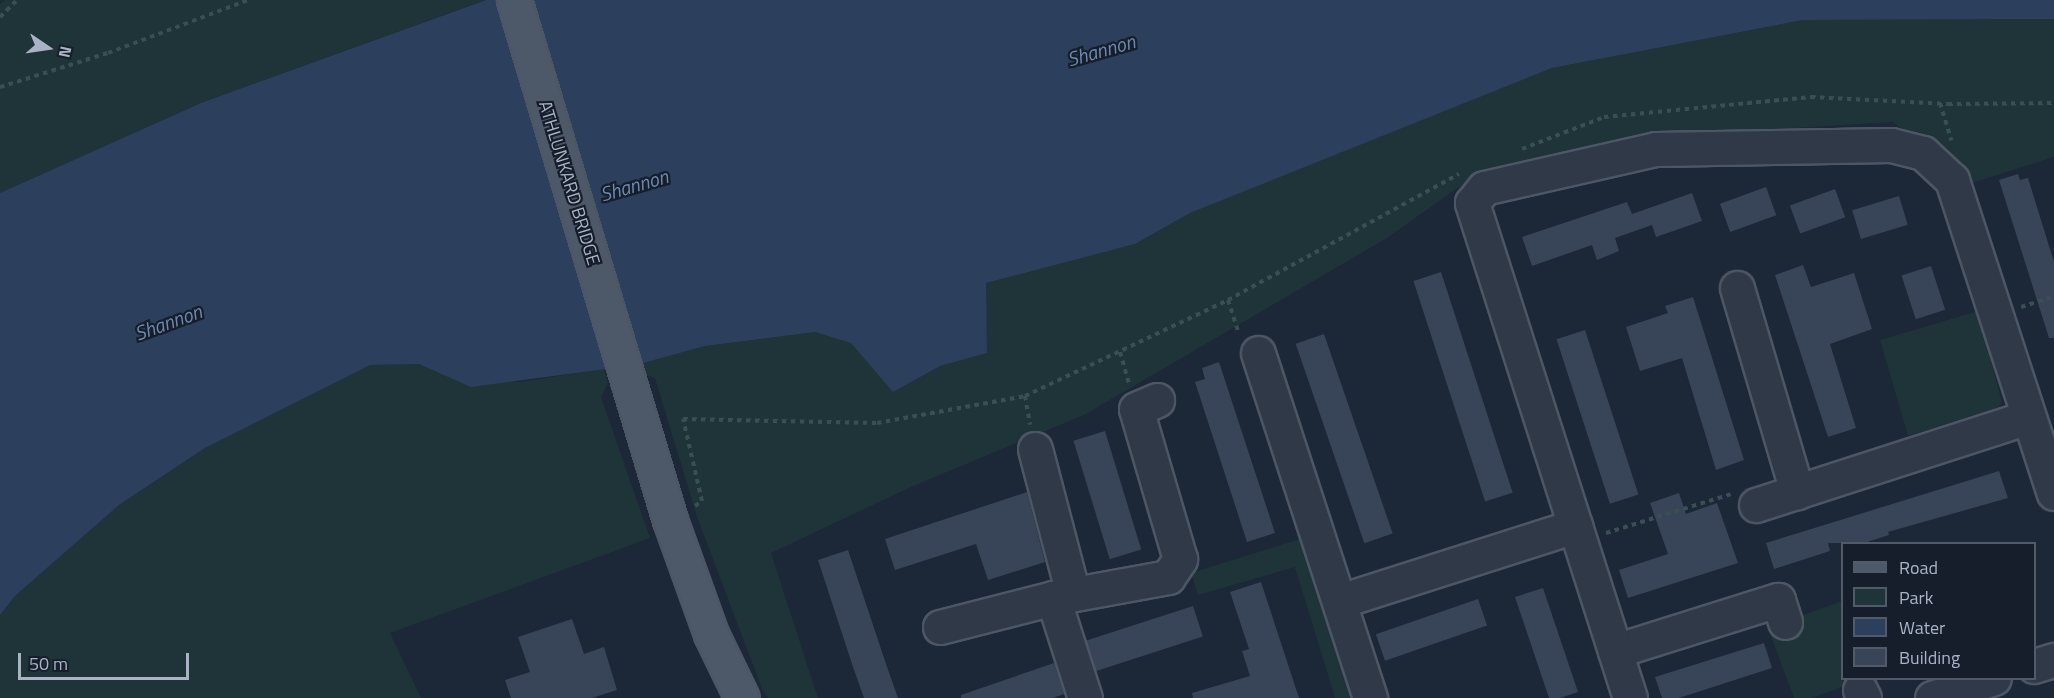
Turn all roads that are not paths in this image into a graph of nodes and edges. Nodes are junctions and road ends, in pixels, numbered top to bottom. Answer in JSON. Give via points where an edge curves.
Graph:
{"nodes":[{"id":1,"x":514,"y":0,"type":"edge"},
{"id":2,"x":1737,"y":288,"type":"dead end"},
{"id":3,"x":1258,"y":353,"type":"road end"},
{"id":4,"x":1137,"y":408,"type":"dead end"},
{"id":5,"x":2026,"y":418,"type":"junction"},
{"id":6,"x":1035,"y":449,"type":"dead end"},
{"id":7,"x":1797,"y":492,"type":"junction"},
{"id":8,"x":2054,"y":493,"type":"edge"},
{"id":9,"x":1756,"y":505,"type":"road end"},
{"id":10,"x":1577,"y":534,"type":"junction"},
{"id":11,"x":1063,"y":596,"type":"junction"},
{"id":12,"x":1340,"y":601,"type":"junction"},
{"id":13,"x":1785,"y":622,"type":"dead end"},
{"id":14,"x":939,"y":627,"type":"dead end"},
{"id":15,"x":1615,"y":651,"type":"junction"},
{"id":16,"x":2054,"y":660,"type":"edge"},
{"id":17,"x":2036,"y":665,"type":"edge"},
{"id":18,"x":1988,"y":680,"type":"edge"},
{"id":19,"x":742,"y":698,"type":"edge"},
{"id":20,"x":1085,"y":698,"type":"edge"},
{"id":21,"x":1370,"y":698,"type":"edge"},
{"id":22,"x":1630,"y":698,"type":"edge"},
{"id":23,"x":1932,"y":698,"type":"edge"}],
"edges":[{"from":1,"to":19,"type":"main road","name":"ATHLUNKARD BRIDGE","via":[[670,520],[711,634]]},
{"from":2,"to":7,"type":"street"},
{"from":3,"to":12,"type":"street"},
{"from":4,"to":11,"type":"street","via":[[1180,559],[1168,577]]},
{"from":5,"to":7,"type":"street"},
{"from":5,"to":8,"type":"street"},
{"from":5,"to":10,"type":"street","via":[[1952,180],[1923,153],[1891,145],[1656,149],[1484,188],[1472,203]]},
{"from":6,"to":11,"type":"street"},
{"from":7,"to":9,"type":"street"},
{"from":10,"to":12,"type":"street"},
{"from":10,"to":15,"type":"street"},
{"from":11,"to":14,"type":"street"},
{"from":11,"to":20,"type":"street"},
{"from":12,"to":21,"type":"street"},
{"from":13,"to":15,"type":"street","via":[[1778,600]]},
{"from":15,"to":22,"type":"street"},
{"from":16,"to":17,"type":"street"},
{"from":18,"to":23,"type":"street"}]}
